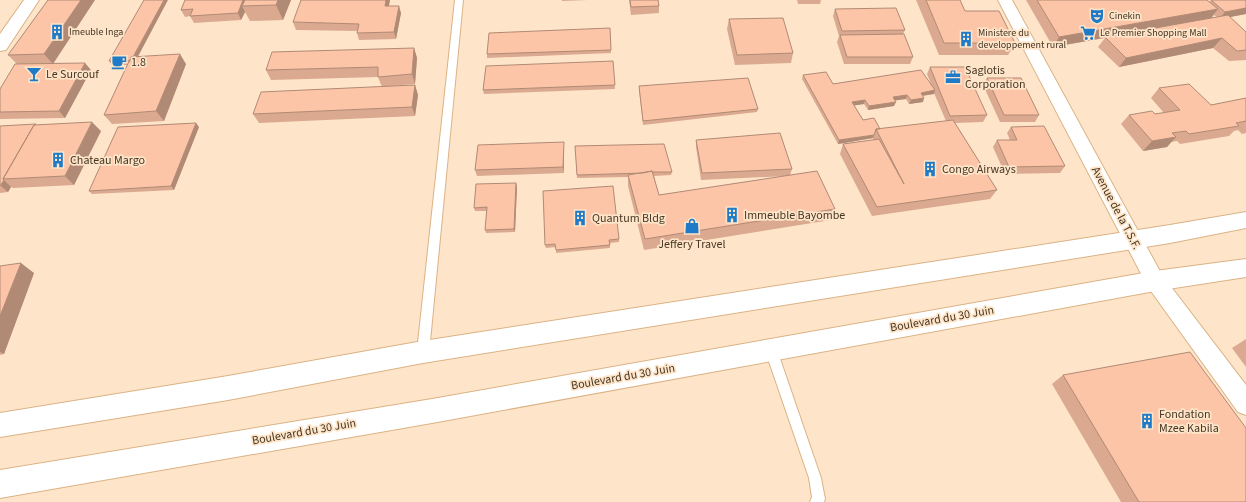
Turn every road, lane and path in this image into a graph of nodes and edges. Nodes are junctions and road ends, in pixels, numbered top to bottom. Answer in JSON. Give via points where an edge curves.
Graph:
{"nodes":[{"id":1,"x":32,"y":0,"type":"edge"},
{"id":2,"x":459,"y":0,"type":"edge"},
{"id":3,"x":1005,"y":0,"type":"edge"},
{"id":4,"x":0,"y":46,"type":"edge"},
{"id":5,"x":1246,"y":220,"type":"edge"},
{"id":6,"x":1132,"y":240,"type":"junction"},
{"id":7,"x":1246,"y":268,"type":"edge"},
{"id":8,"x":1155,"y":281,"type":"junction"},
{"id":9,"x":771,"y":350,"type":"junction"},
{"id":10,"x":423,"y":352,"type":"junction"},
{"id":11,"x":1246,"y":404,"type":"edge"},
{"id":12,"x":0,"y":425,"type":"edge"},
{"id":13,"x":0,"y":484,"type":"edge"},
{"id":14,"x":816,"y":502,"type":"edge"}],
"edges":[{"from":1,"to":4,"type":"street"},
{"from":2,"to":10,"type":"lane"},
{"from":3,"to":6,"type":"street","name":"Avenue de la T.S.F."},
{"from":5,"to":6,"type":"main road"},
{"from":6,"to":8,"type":"street","name":"Avenue de la T.S.F."},
{"from":6,"to":10,"type":"main road"},
{"from":7,"to":8,"type":"main road","name":"Boulevard du 30 Juin"},
{"from":8,"to":9,"type":"main road","name":"Boulevard du 30 Juin"},
{"from":8,"to":11,"type":"street","name":"Avenue de la T.S.F."},
{"from":9,"to":13,"type":"main road","name":"Boulevard du 30 Juin"},
{"from":9,"to":14,"type":"lane","via":[[815,478],[819,499]]},
{"from":10,"to":12,"type":"main road","via":[[228,388]]}]}
